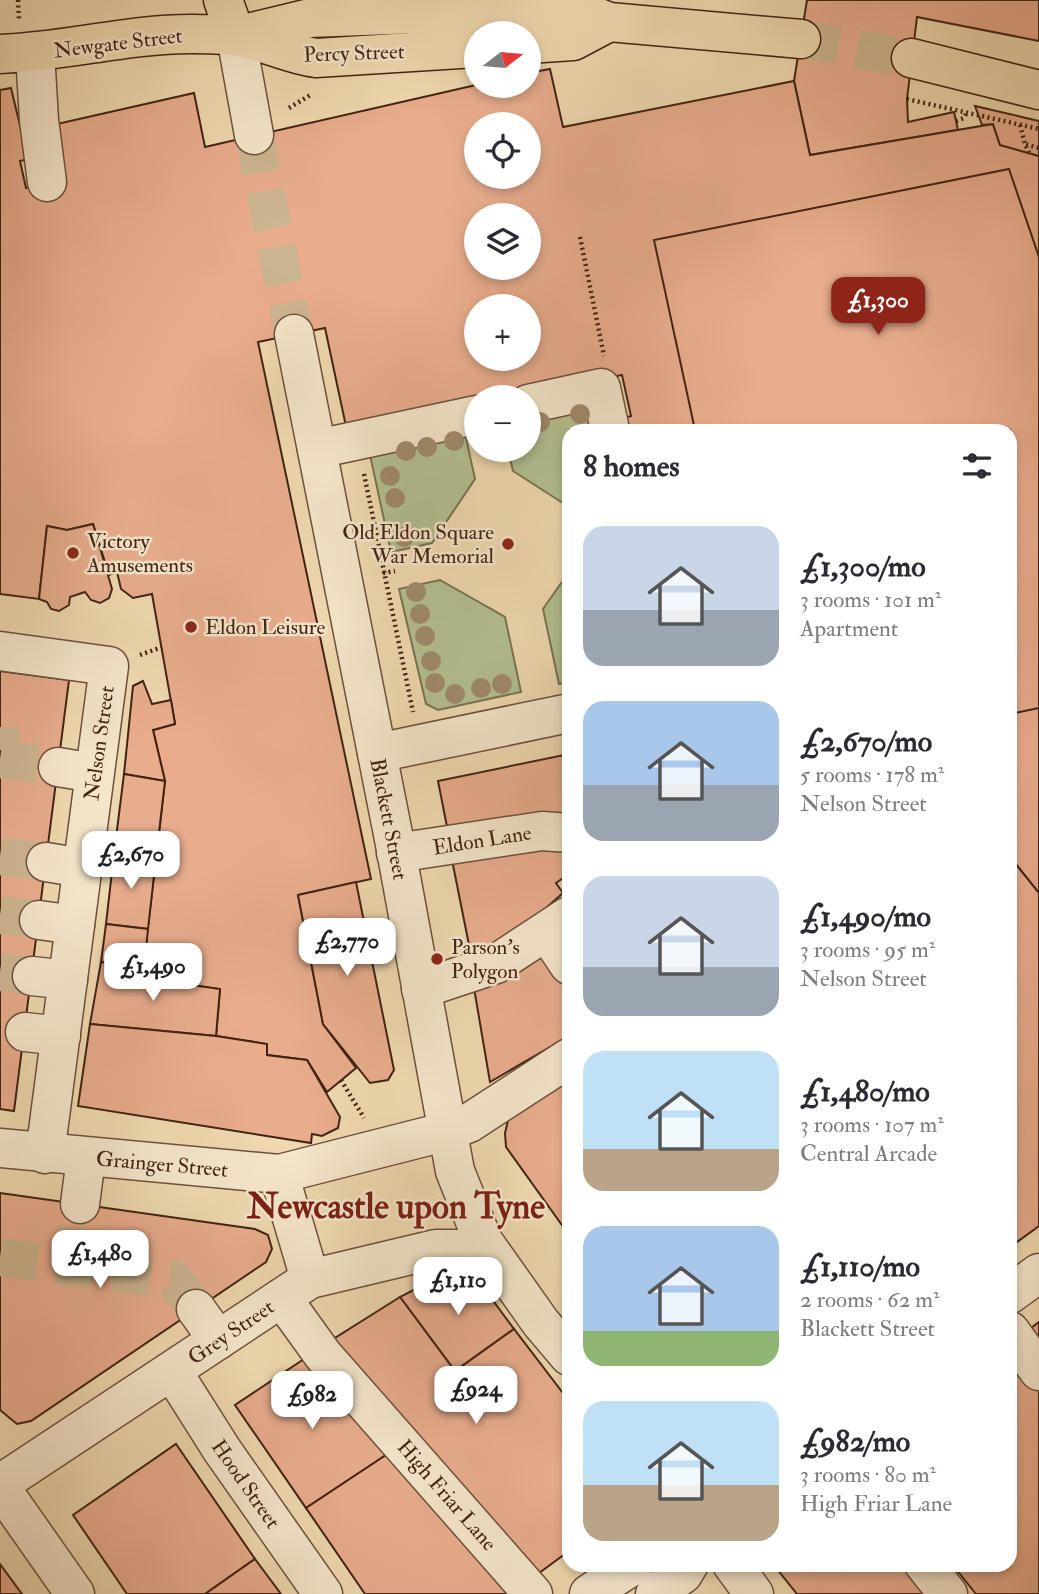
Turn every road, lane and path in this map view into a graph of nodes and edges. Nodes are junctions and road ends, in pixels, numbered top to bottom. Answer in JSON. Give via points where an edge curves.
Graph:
{"nodes":[{"id":1,"x":223,"y":0,"type":"edge"},
{"id":2,"x":432,"y":6,"type":"edge"},
{"id":3,"x":610,"y":11,"type":"edge"},
{"id":4,"x":236,"y":36,"type":"junction"},
{"id":5,"x":801,"y":39,"type":"tunnel mouth"},
{"id":6,"x":541,"y":43,"type":"edge"},
{"id":7,"x":464,"y":49,"type":"edge"},
{"id":8,"x":17,"y":53,"type":"edge"},
{"id":9,"x":911,"y":58,"type":"tunnel mouth"},
{"id":10,"x":1039,"y":90,"type":"edge"},
{"id":11,"x":907,"y":99,"type":"dead end"},
{"id":12,"x":967,"y":112,"type":"junction"},
{"id":13,"x":956,"y":121,"type":"dead end"},
{"id":14,"x":1019,"y":124,"type":"junction"},
{"id":15,"x":1039,"y":129,"type":"edge"},
{"id":16,"x":254,"y":135,"type":"tunnel mouth"},
{"id":17,"x":1025,"y":144,"type":"junction"},
{"id":18,"x":1039,"y":148,"type":"edge"},
{"id":19,"x":1029,"y":153,"type":"dead end"},
{"id":20,"x":47,"y":182,"type":"dead end"},
{"id":21,"x":580,"y":237,"type":"dead end"},
{"id":22,"x":294,"y":334,"type":"tunnel mouth"},
{"id":23,"x":606,"y":365,"type":"dead end"},
{"id":24,"x":541,"y":401,"type":"edge"},
{"id":25,"x":464,"y":418,"type":"edge"},
{"id":26,"x":609,"y":424,"type":"edge"},
{"id":27,"x":358,"y":441,"type":"junction"},
{"id":28,"x":317,"y":449,"type":"junction"},
{"id":29,"x":0,"y":651,"type":"edge"},
{"id":30,"x":550,"y":707,"type":"edge"},
{"id":31,"x":420,"y":744,"type":"junction"},
{"id":32,"x":377,"y":753,"type":"junction"},
{"id":33,"x":58,"y":767,"type":"tunnel mouth"},
{"id":34,"x":94,"y":773,"type":"junction"},
{"id":35,"x":562,"y":832,"type":"edge"},
{"id":36,"x":396,"y":853,"type":"junction"},
{"id":37,"x":558,"y":924,"type":"edge"},
{"id":38,"x":421,"y":989,"type":"junction"},
{"id":39,"x":562,"y":1063,"type":"edge"},
{"id":40,"x":341,"y":1080,"type":"dead end"},
{"id":41,"x":446,"y":1131,"type":"junction"},
{"id":42,"x":382,"y":1147,"type":"junction"},
{"id":43,"x":0,"y":1148,"type":"edge"},
{"id":44,"x":45,"y":1154,"type":"junction"},
{"id":45,"x":86,"y":1158,"type":"junction"},
{"id":46,"x":279,"y":1174,"type":"junction"},
{"id":47,"x":80,"y":1204,"type":"tunnel mouth"},
{"id":48,"x":487,"y":1249,"type":"junction"},
{"id":49,"x":1039,"y":1273,"type":"edge"},
{"id":50,"x":296,"y":1289,"type":"junction"},
{"id":51,"x":1017,"y":1289,"type":"edge"},
{"id":52,"x":196,"y":1309,"type":"tunnel mouth"},
{"id":53,"x":218,"y":1340,"type":"junction"},
{"id":54,"x":1017,"y":1341,"type":"edge"},
{"id":55,"x":562,"y":1348,"type":"edge"},
{"id":56,"x":172,"y":1371,"type":"junction"},
{"id":57,"x":1039,"y":1371,"type":"edge"},
{"id":58,"x":0,"y":1485,"type":"edge"},
{"id":59,"x":623,"y":1572,"type":"edge"},
{"id":60,"x":684,"y":1572,"type":"edge"},
{"id":61,"x":738,"y":1572,"type":"edge"},
{"id":62,"x":930,"y":1572,"type":"edge"},
{"id":63,"x":75,"y":1594,"type":"edge"},
{"id":64,"x":323,"y":1594,"type":"edge"},
{"id":65,"x":533,"y":1594,"type":"edge"},
{"id":66,"x":589,"y":1594,"type":"edge"},
{"id":67,"x":654,"y":1594,"type":"edge"},
{"id":68,"x":754,"y":1594,"type":"edge"},
{"id":69,"x":948,"y":1594,"type":"edge"}],
"edges":[{"from":1,"to":4,"type":"main road"},
{"from":2,"to":3,"type":"main road","name":"Percy Street"},
{"from":2,"to":4,"type":"main road","name":"Percy Street","via":[[310,18]]},
{"from":3,"to":5,"type":"main road","name":"Percy Street"},
{"from":3,"to":6,"type":"main road","via":[[573,41]]},
{"from":4,"to":7,"type":"main road","name":"Percy Street","via":[[290,55],[316,58]]},
{"from":4,"to":8,"type":"main road","name":"Newgate Street","via":[[151,36]]},
{"from":4,"to":16,"type":"street"},
{"from":8,"to":20,"type":"street"},
{"from":9,"to":10,"type":"main road"},
{"from":11,"to":12,"type":"path"},
{"from":12,"to":13,"type":"path"},
{"from":12,"to":14,"type":"path"},
{"from":14,"to":15,"type":"path"},
{"from":14,"to":17,"type":"path"},
{"from":17,"to":18,"type":"path"},
{"from":17,"to":19,"type":"path"},
{"from":21,"to":23,"type":"path"},
{"from":22,"to":28,"type":"street","name":"Blackett Street"},
{"from":24,"to":26,"type":"street","via":[[601,388]]},
{"from":25,"to":27,"type":"street"},
{"from":27,"to":28,"type":"street"},
{"from":27,"to":31,"type":"path"},
{"from":28,"to":32,"type":"street","name":"Blackett Street"},
{"from":29,"to":34,"type":"street","name":"Nelson Street","via":[[109,666]]},
{"from":30,"to":31,"type":"street"},
{"from":31,"to":32,"type":"street"},
{"from":32,"to":36,"type":"street","name":"Blackett Street"},
{"from":33,"to":34,"type":"street"},
{"from":34,"to":44,"type":"street","name":"Nelson Street","via":[[64,865],[43,1034]]},
{"from":35,"to":36,"type":"street","name":"Eldon Lane","via":[[542,831]]},
{"from":36,"to":38,"type":"street","name":"Blackett Street"},
{"from":37,"to":38,"type":"street","via":[[496,964]]},
{"from":38,"to":41,"type":"street","name":"Blackett Street"},
{"from":39,"to":41,"type":"street","name":"Grainger Street","via":[[469,1123]]},
{"from":40,"to":42,"type":"path"},
{"from":41,"to":42,"type":"street","name":"Grainger Street"},
{"from":41,"to":48,"type":"street","name":"Blackett Street","via":[[454,1171]]},
{"from":42,"to":46,"type":"street","name":"Grainger Street"},
{"from":43,"to":44,"type":"street","name":"Grainger Street"},
{"from":44,"to":45,"type":"street","name":"Grainger Street"},
{"from":45,"to":46,"type":"street","name":"Grainger Street"},
{"from":45,"to":47,"type":"street"},
{"from":46,"to":50,"type":"street","name":"High Friar Lane"},
{"from":48,"to":50,"type":"street","name":"Grey Street","via":[[436,1249]]},
{"from":48,"to":55,"type":"street","name":"Blackett Street"},
{"from":49,"to":51,"type":"street"},
{"from":50,"to":53,"type":"street","name":"Grey Street"},
{"from":50,"to":65,"type":"street","name":"High Friar Lane","via":[[323,1355]]},
{"from":52,"to":53,"type":"street"},
{"from":53,"to":56,"type":"street","name":"Grey Street"},
{"from":54,"to":57,"type":"street"},
{"from":56,"to":58,"type":"street","name":"Grey Street"},
{"from":56,"to":64,"type":"street","name":"Hood Street"},
{"from":58,"to":63,"type":"street"},
{"from":59,"to":66,"type":"street"},
{"from":60,"to":67,"type":"street"},
{"from":61,"to":68,"type":"street"},
{"from":62,"to":69,"type":"street"}]}
